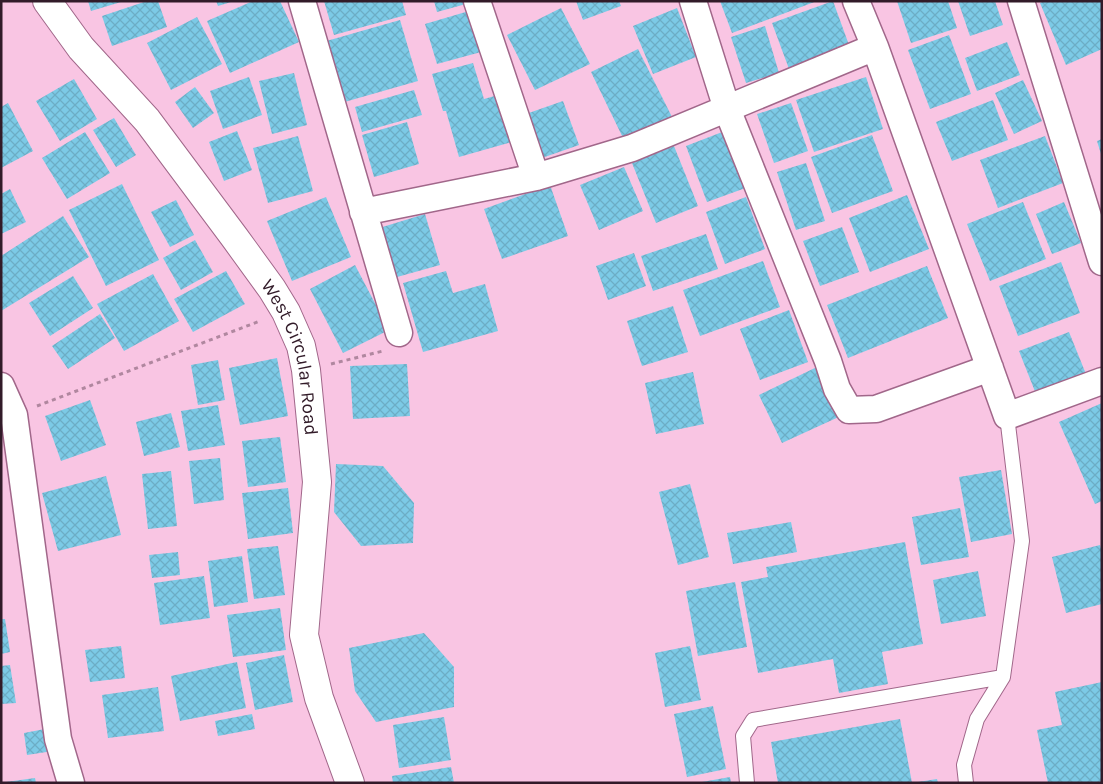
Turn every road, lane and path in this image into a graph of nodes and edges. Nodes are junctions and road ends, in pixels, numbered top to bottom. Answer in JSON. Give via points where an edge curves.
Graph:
{"nodes":[{"id":1,"x":47,"y":1,"type":"edge"},
{"id":2,"x":302,"y":1,"type":"edge"},
{"id":3,"x":477,"y":1,"type":"edge"},
{"id":4,"x":693,"y":1,"type":"edge"},
{"id":5,"x":856,"y":1,"type":"edge"},
{"id":6,"x":1021,"y":1,"type":"edge"},
{"id":7,"x":875,"y":47,"type":"junction"},
{"id":8,"x":727,"y":109,"type":"junction"},
{"id":9,"x":536,"y":177,"type":"junction"},
{"id":10,"x":363,"y":212,"type":"junction"},
{"id":11,"x":1102,"y":262,"type":"edge"},
{"id":12,"x":286,"y":312,"type":"junction"},
{"id":13,"x":395,"y":341,"type":"joint"},
{"id":14,"x":990,"y":368,"type":"junction"},
{"id":15,"x":306,"y":370,"type":"junction"},
{"id":16,"x":1102,"y":381,"type":"edge"},
{"id":17,"x":1,"y":386,"type":"edge"},
{"id":18,"x":14,"y":415,"type":"junction"},
{"id":19,"x":1007,"y":416,"type":"junction"},
{"id":20,"x":1003,"y":677,"type":"junction"},
{"id":21,"x":71,"y":783,"type":"edge"},
{"id":22,"x":350,"y":783,"type":"edge"},
{"id":23,"x":747,"y":783,"type":"edge"},
{"id":24,"x":966,"y":783,"type":"edge"}],
"edges":[{"from":1,"to":12,"type":"street","name":"West Circular Road","via":[[81,48],[147,120],[251,259]]},
{"from":2,"to":10,"type":"street"},
{"from":3,"to":9,"type":"street"},
{"from":4,"to":8,"type":"street"},
{"from":5,"to":7,"type":"street"},
{"from":6,"to":11,"type":"street"},
{"from":7,"to":8,"type":"street"},
{"from":7,"to":14,"type":"street"},
{"from":8,"to":9,"type":"street","via":[[632,148]]},
{"from":8,"to":14,"type":"street","via":[[837,389],[849,410],[876,408]]},
{"from":9,"to":10,"type":"street"},
{"from":10,"to":13,"type":"street"},
{"from":12,"to":15,"type":"street","name":"West Circular Road","via":[[301,346]]},
{"from":12,"to":18,"type":"path"},
{"from":13,"to":15,"type":"path"},
{"from":14,"to":19,"type":"street"},
{"from":15,"to":22,"type":"street","name":"West Circular Road","via":[[317,482],[304,634],[319,698]]},
{"from":16,"to":19,"type":"street"},
{"from":17,"to":18,"type":"street"},
{"from":18,"to":21,"type":"street","via":[[58,739]]},
{"from":19,"to":20,"type":"lane","via":[[1022,541]]},
{"from":20,"to":23,"type":"lane","via":[[753,720],[743,736]]},
{"from":20,"to":24,"type":"lane","via":[[977,719],[964,765]]}]}
